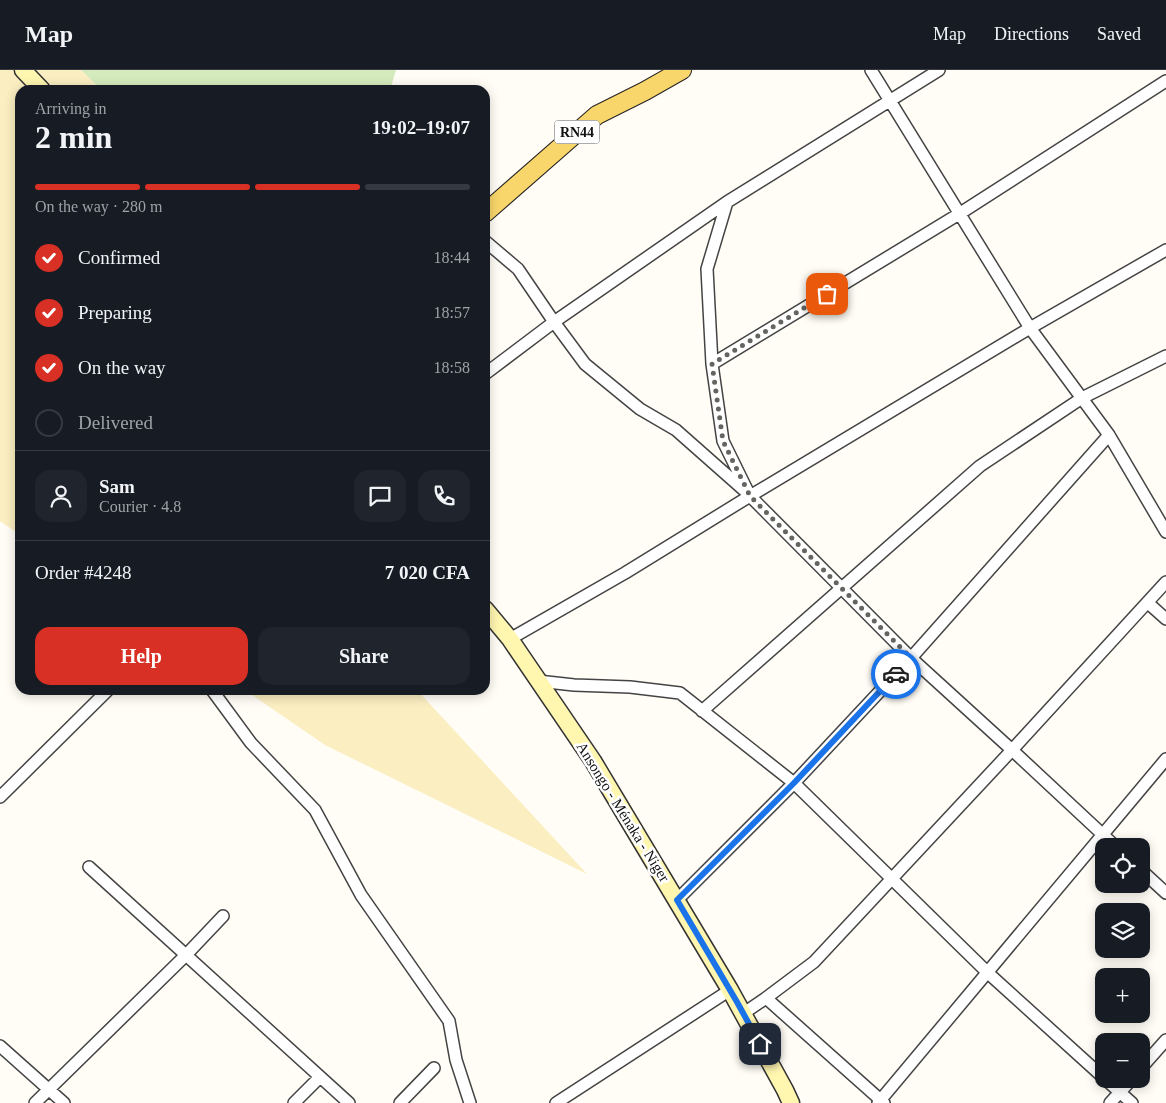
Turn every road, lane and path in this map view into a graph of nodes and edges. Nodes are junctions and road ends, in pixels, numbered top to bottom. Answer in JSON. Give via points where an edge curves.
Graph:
{"nodes":[{"id":1,"x":23,"y":70,"type":"edge"},
{"id":2,"x":682,"y":70,"type":"edge"},
{"id":3,"x":871,"y":70,"type":"edge"},
{"id":4,"x":939,"y":70,"type":"edge"},
{"id":5,"x":1166,"y":81,"type":"edge"},
{"id":6,"x":37,"y":85,"type":"edge"},
{"id":7,"x":890,"y":100,"type":"junction"},
{"id":8,"x":727,"y":202,"type":"junction"},
{"id":9,"x":490,"y":209,"type":"edge"},
{"id":10,"x":959,"y":214,"type":"junction"},
{"id":11,"x":490,"y":245,"type":"edge"},
{"id":12,"x":1166,"y":250,"type":"edge"},
{"id":13,"x":554,"y":322,"type":"junction"},
{"id":14,"x":1030,"y":328,"type":"junction"},
{"id":15,"x":1166,"y":356,"type":"edge"},
{"id":16,"x":712,"y":364,"type":"junction"},
{"id":17,"x":490,"y":370,"type":"edge"},
{"id":18,"x":1082,"y":398,"type":"junction"},
{"id":19,"x":1109,"y":435,"type":"junction"},
{"id":20,"x":750,"y":496,"type":"junction"},
{"id":21,"x":1166,"y":532,"type":"edge"},
{"id":22,"x":1166,"y":582,"type":"edge"},
{"id":23,"x":842,"y":588,"type":"junction"},
{"id":24,"x":1148,"y":603,"type":"junction"},
{"id":25,"x":490,"y":615,"type":"edge"},
{"id":26,"x":1166,"y":619,"type":"edge"},
{"id":27,"x":510,"y":639,"type":"junction"},
{"id":28,"x":911,"y":658,"type":"junction"},
{"id":29,"x":538,"y":681,"type":"junction"},
{"id":30,"x":103,"y":695,"type":"edge"},
{"id":31,"x":216,"y":695,"type":"edge"},
{"id":32,"x":702,"y":711,"type":"junction"},
{"id":33,"x":1012,"y":750,"type":"junction"},
{"id":34,"x":1166,"y":759,"type":"edge"},
{"id":35,"x":794,"y":783,"type":"junction"},
{"id":36,"x":0,"y":797,"type":"edge"},
{"id":37,"x":1102,"y":835,"type":"junction"},
{"id":38,"x":1106,"y":838,"type":"edge"},
{"id":39,"x":89,"y":866,"type":"dead end"},
{"id":40,"x":891,"y":878,"type":"junction"},
{"id":41,"x":1150,"y":878,"type":"edge"},
{"id":42,"x":1166,"y":893,"type":"edge"},
{"id":43,"x":677,"y":900,"type":"junction"},
{"id":44,"x":223,"y":916,"type":"dead end"},
{"id":45,"x":186,"y":955,"type":"junction"},
{"id":46,"x":988,"y":973,"type":"junction"},
{"id":47,"x":730,"y":990,"type":"junction"},
{"id":48,"x":766,"y":998,"type":"junction"},
{"id":49,"x":744,"y":1013,"type":"junction"},
{"id":50,"x":1166,"y":1040,"type":"edge"},
{"id":51,"x":0,"y":1046,"type":"edge"},
{"id":52,"x":1150,"y":1058,"type":"edge"},
{"id":53,"x":434,"y":1068,"type":"dead end"},
{"id":54,"x":1095,"y":1070,"type":"edge"},
{"id":55,"x":320,"y":1076,"type":"junction"},
{"id":56,"x":1115,"y":1088,"type":"edge"},
{"id":57,"x":1124,"y":1088,"type":"edge"},
{"id":58,"x":48,"y":1090,"type":"junction"},
{"id":59,"x":1120,"y":1092,"type":"junction"},
{"id":60,"x":561,"y":1102,"type":"edge"},
{"id":61,"x":880,"y":1102,"type":"edge"},
{"id":62,"x":35,"y":1103,"type":"edge"},
{"id":63,"x":64,"y":1103,"type":"edge"},
{"id":64,"x":294,"y":1103,"type":"edge"},
{"id":65,"x":349,"y":1103,"type":"edge"},
{"id":66,"x":400,"y":1103,"type":"edge"},
{"id":67,"x":470,"y":1103,"type":"edge"},
{"id":68,"x":791,"y":1103,"type":"edge"},
{"id":69,"x":1110,"y":1103,"type":"edge"},
{"id":70,"x":1132,"y":1103,"type":"edge"}],
"edges":[{"from":1,"to":6,"type":"main road"},
{"from":2,"to":9,"type":"main road","number":"RN44","via":[[597,115]]},
{"from":3,"to":7,"type":"street"},
{"from":4,"to":7,"type":"street"},
{"from":5,"to":10,"type":"street"},
{"from":7,"to":8,"type":"street"},
{"from":7,"to":10,"type":"street"},
{"from":8,"to":13,"type":"street"},
{"from":8,"to":16,"type":"street","via":[[707,269]]},
{"from":10,"to":14,"type":"street"},
{"from":10,"to":16,"type":"street"},
{"from":11,"to":13,"type":"street","via":[[518,269]]},
{"from":12,"to":14,"type":"street"},
{"from":13,"to":17,"type":"street"},
{"from":13,"to":20,"type":"street","via":[[586,364],[640,409],[676,430]]},
{"from":14,"to":18,"type":"street"},
{"from":14,"to":20,"type":"street"},
{"from":15,"to":18,"type":"street"},
{"from":16,"to":20,"type":"street","via":[[723,441]]},
{"from":18,"to":19,"type":"street"},
{"from":18,"to":23,"type":"street","via":[[980,466]]},
{"from":19,"to":21,"type":"street"},
{"from":19,"to":28,"type":"street"},
{"from":20,"to":23,"type":"street"},
{"from":20,"to":27,"type":"street"},
{"from":22,"to":24,"type":"street"},
{"from":23,"to":28,"type":"street"},
{"from":23,"to":32,"type":"street"},
{"from":24,"to":26,"type":"street"},
{"from":24,"to":33,"type":"street"},
{"from":25,"to":27,"type":"main road","name":"Ansongo - Ménaka - Niger"},
{"from":27,"to":29,"type":"main road","name":"Ansongo - Ménaka - Niger"},
{"from":28,"to":33,"type":"street"},
{"from":28,"to":35,"type":"street"},
{"from":29,"to":32,"type":"street","via":[[680,693]]},
{"from":29,"to":43,"type":"main road","name":"Ansongo - Ménaka - Niger","via":[[593,761]]},
{"from":30,"to":36,"type":"street"},
{"from":31,"to":67,"type":"street","via":[[250,743],[316,810],[362,895],[449,1021],[456,1060]]},
{"from":32,"to":35,"type":"street"},
{"from":33,"to":37,"type":"street"},
{"from":33,"to":40,"type":"street"},
{"from":34,"to":37,"type":"street"},
{"from":35,"to":40,"type":"street"},
{"from":35,"to":43,"type":"street"},
{"from":37,"to":38,"type":"street"},
{"from":37,"to":46,"type":"street"},
{"from":39,"to":45,"type":"street"},
{"from":40,"to":46,"type":"street"},
{"from":40,"to":48,"type":"street","via":[[814,962]]},
{"from":41,"to":42,"type":"street"},
{"from":43,"to":47,"type":"main road","name":"Ansongo - Ménaka - Niger"},
{"from":44,"to":45,"type":"street"},
{"from":45,"to":55,"type":"street"},
{"from":45,"to":58,"type":"street"},
{"from":46,"to":54,"type":"street"},
{"from":46,"to":61,"type":"street"},
{"from":47,"to":49,"type":"main road","name":"Ansongo - Ménaka - Niger"},
{"from":47,"to":60,"type":"street"},
{"from":48,"to":49,"type":"street"},
{"from":48,"to":61,"type":"street"},
{"from":49,"to":68,"type":"main road","name":"Ansongo - Ménaka - Niger"},
{"from":50,"to":52,"type":"street"},
{"from":51,"to":58,"type":"street"},
{"from":53,"to":66,"type":"street"},
{"from":55,"to":64,"type":"street"},
{"from":55,"to":65,"type":"street"},
{"from":56,"to":59,"type":"street"},
{"from":57,"to":59,"type":"street"},
{"from":58,"to":62,"type":"street"},
{"from":58,"to":63,"type":"street"},
{"from":59,"to":69,"type":"street"},
{"from":59,"to":70,"type":"street"}]}
